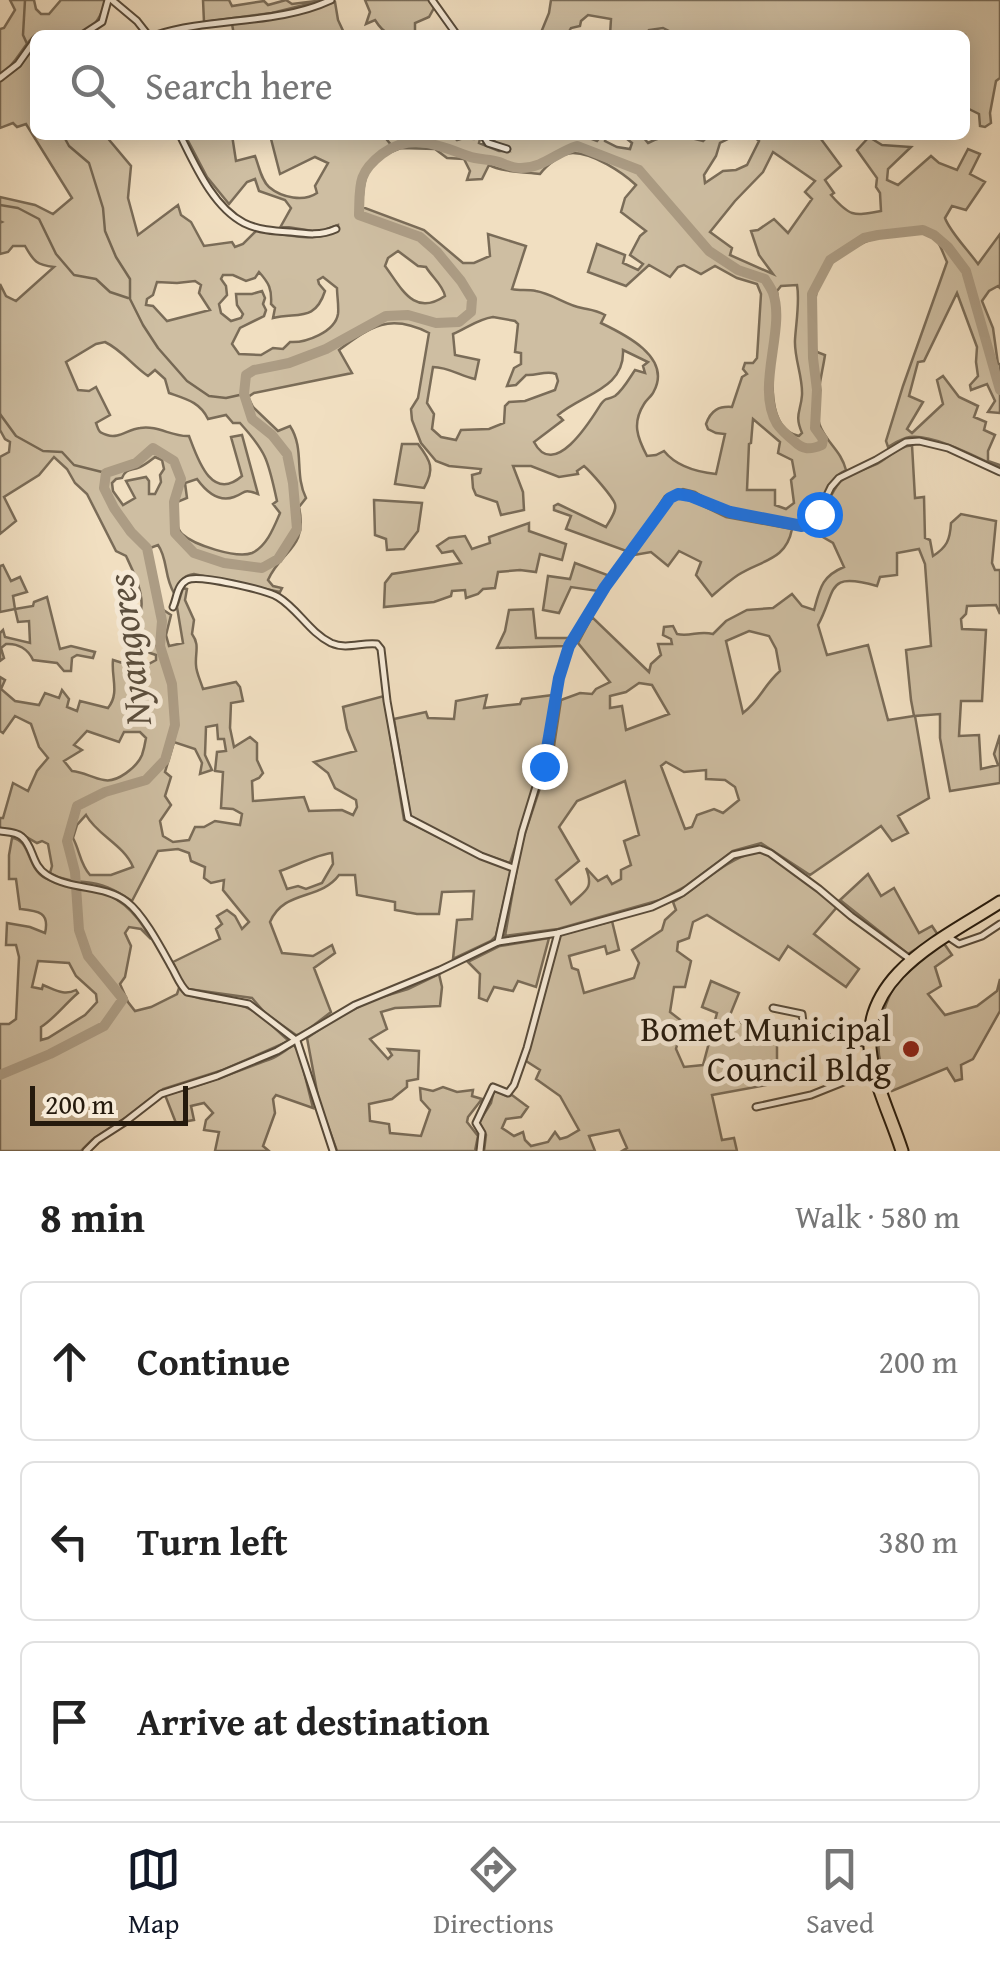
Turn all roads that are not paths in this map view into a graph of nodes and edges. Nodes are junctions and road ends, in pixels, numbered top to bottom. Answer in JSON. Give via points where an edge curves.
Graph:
{"nodes":[{"id":1,"x":110,"y":0,"type":"edge"},
{"id":2,"x":331,"y":0,"type":"edge"},
{"id":3,"x":432,"y":0,"type":"edge"},
{"id":4,"x":90,"y":30,"type":"edge"},
{"id":5,"x":144,"y":30,"type":"edge"},
{"id":6,"x":178,"y":30,"type":"edge"},
{"id":7,"x":453,"y":30,"type":"edge"},
{"id":8,"x":30,"y":47,"type":"edge"},
{"id":9,"x":0,"y":78,"type":"edge"},
{"id":10,"x":183,"y":140,"type":"edge"},
{"id":11,"x":486,"y":140,"type":"edge"},
{"id":12,"x":506,"y":149,"type":"dead end"},
{"id":13,"x":336,"y":228,"type":"dead end"},
{"id":14,"x":1000,"y":472,"type":"edge"},
{"id":15,"x":173,"y":607,"type":"dead end"},
{"id":16,"x":0,"y":831,"type":"edge"},
{"id":17,"x":514,"y":868,"type":"junction"},
{"id":18,"x":1000,"y":902,"type":"edge"},
{"id":19,"x":1000,"y":924,"type":"edge"},
{"id":20,"x":558,"y":934,"type":"junction"},
{"id":21,"x":947,"y":936,"type":"junction"},
{"id":22,"x":498,"y":942,"type":"junction"},
{"id":23,"x":910,"y":960,"type":"junction"},
{"id":24,"x":773,"y":1008,"type":"dead end"},
{"id":25,"x":297,"y":1041,"type":"junction"},
{"id":26,"x":869,"y":1045,"type":"junction"},
{"id":27,"x":874,"y":1070,"type":"junction"},
{"id":28,"x":756,"y":1107,"type":"dead end"},
{"id":29,"x":86,"y":1151,"type":"edge"},
{"id":30,"x":333,"y":1151,"type":"edge"},
{"id":31,"x":480,"y":1151,"type":"edge"},
{"id":32,"x":902,"y":1151,"type":"edge"}],
"edges":[{"from":1,"to":4,"type":"street","via":[[102,22]]},
{"from":1,"to":5,"type":"street"},
{"from":2,"to":6,"type":"street"},
{"from":3,"to":7,"type":"street"},
{"from":8,"to":9,"type":"street"},
{"from":10,"to":13,"type":"street","via":[[211,190],[247,225],[314,234]]},
{"from":11,"to":12,"type":"street"},
{"from":14,"to":17,"type":"street","via":[[948,448],[906,442],[839,478],[815,520],[802,526],[730,512],[690,496],[670,498],[566,653],[544,766]]},
{"from":15,"to":17,"type":"street","via":[[182,583],[207,579],[274,594],[332,643],[378,644],[408,818]]},
{"from":16,"to":25,"type":"street","via":[[22,837],[40,870],[110,892],[133,907],[188,992],[249,1004]]},
{"from":17,"to":22,"type":"street"},
{"from":18,"to":21,"type":"highway"},
{"from":19,"to":21,"type":"street","via":[[959,944]]},
{"from":20,"to":22,"type":"street"},
{"from":20,"to":23,"type":"street","via":[[667,901],[733,855],[760,849]]},
{"from":20,"to":31,"type":"street","via":[[514,1086],[508,1092],[493,1088],[476,1120]]},
{"from":21,"to":23,"type":"highway"},
{"from":22,"to":25,"type":"street","via":[[355,1005]]},
{"from":23,"to":26,"type":"highway","via":[[880,998]]},
{"from":24,"to":26,"type":"street","via":[[802,1014],[807,1036]]},
{"from":25,"to":29,"type":"street","via":[[160,1094]]},
{"from":25,"to":30,"type":"street"},
{"from":26,"to":27,"type":"highway"},
{"from":27,"to":28,"type":"street","via":[[811,1095]]},
{"from":27,"to":32,"type":"highway"}]}
